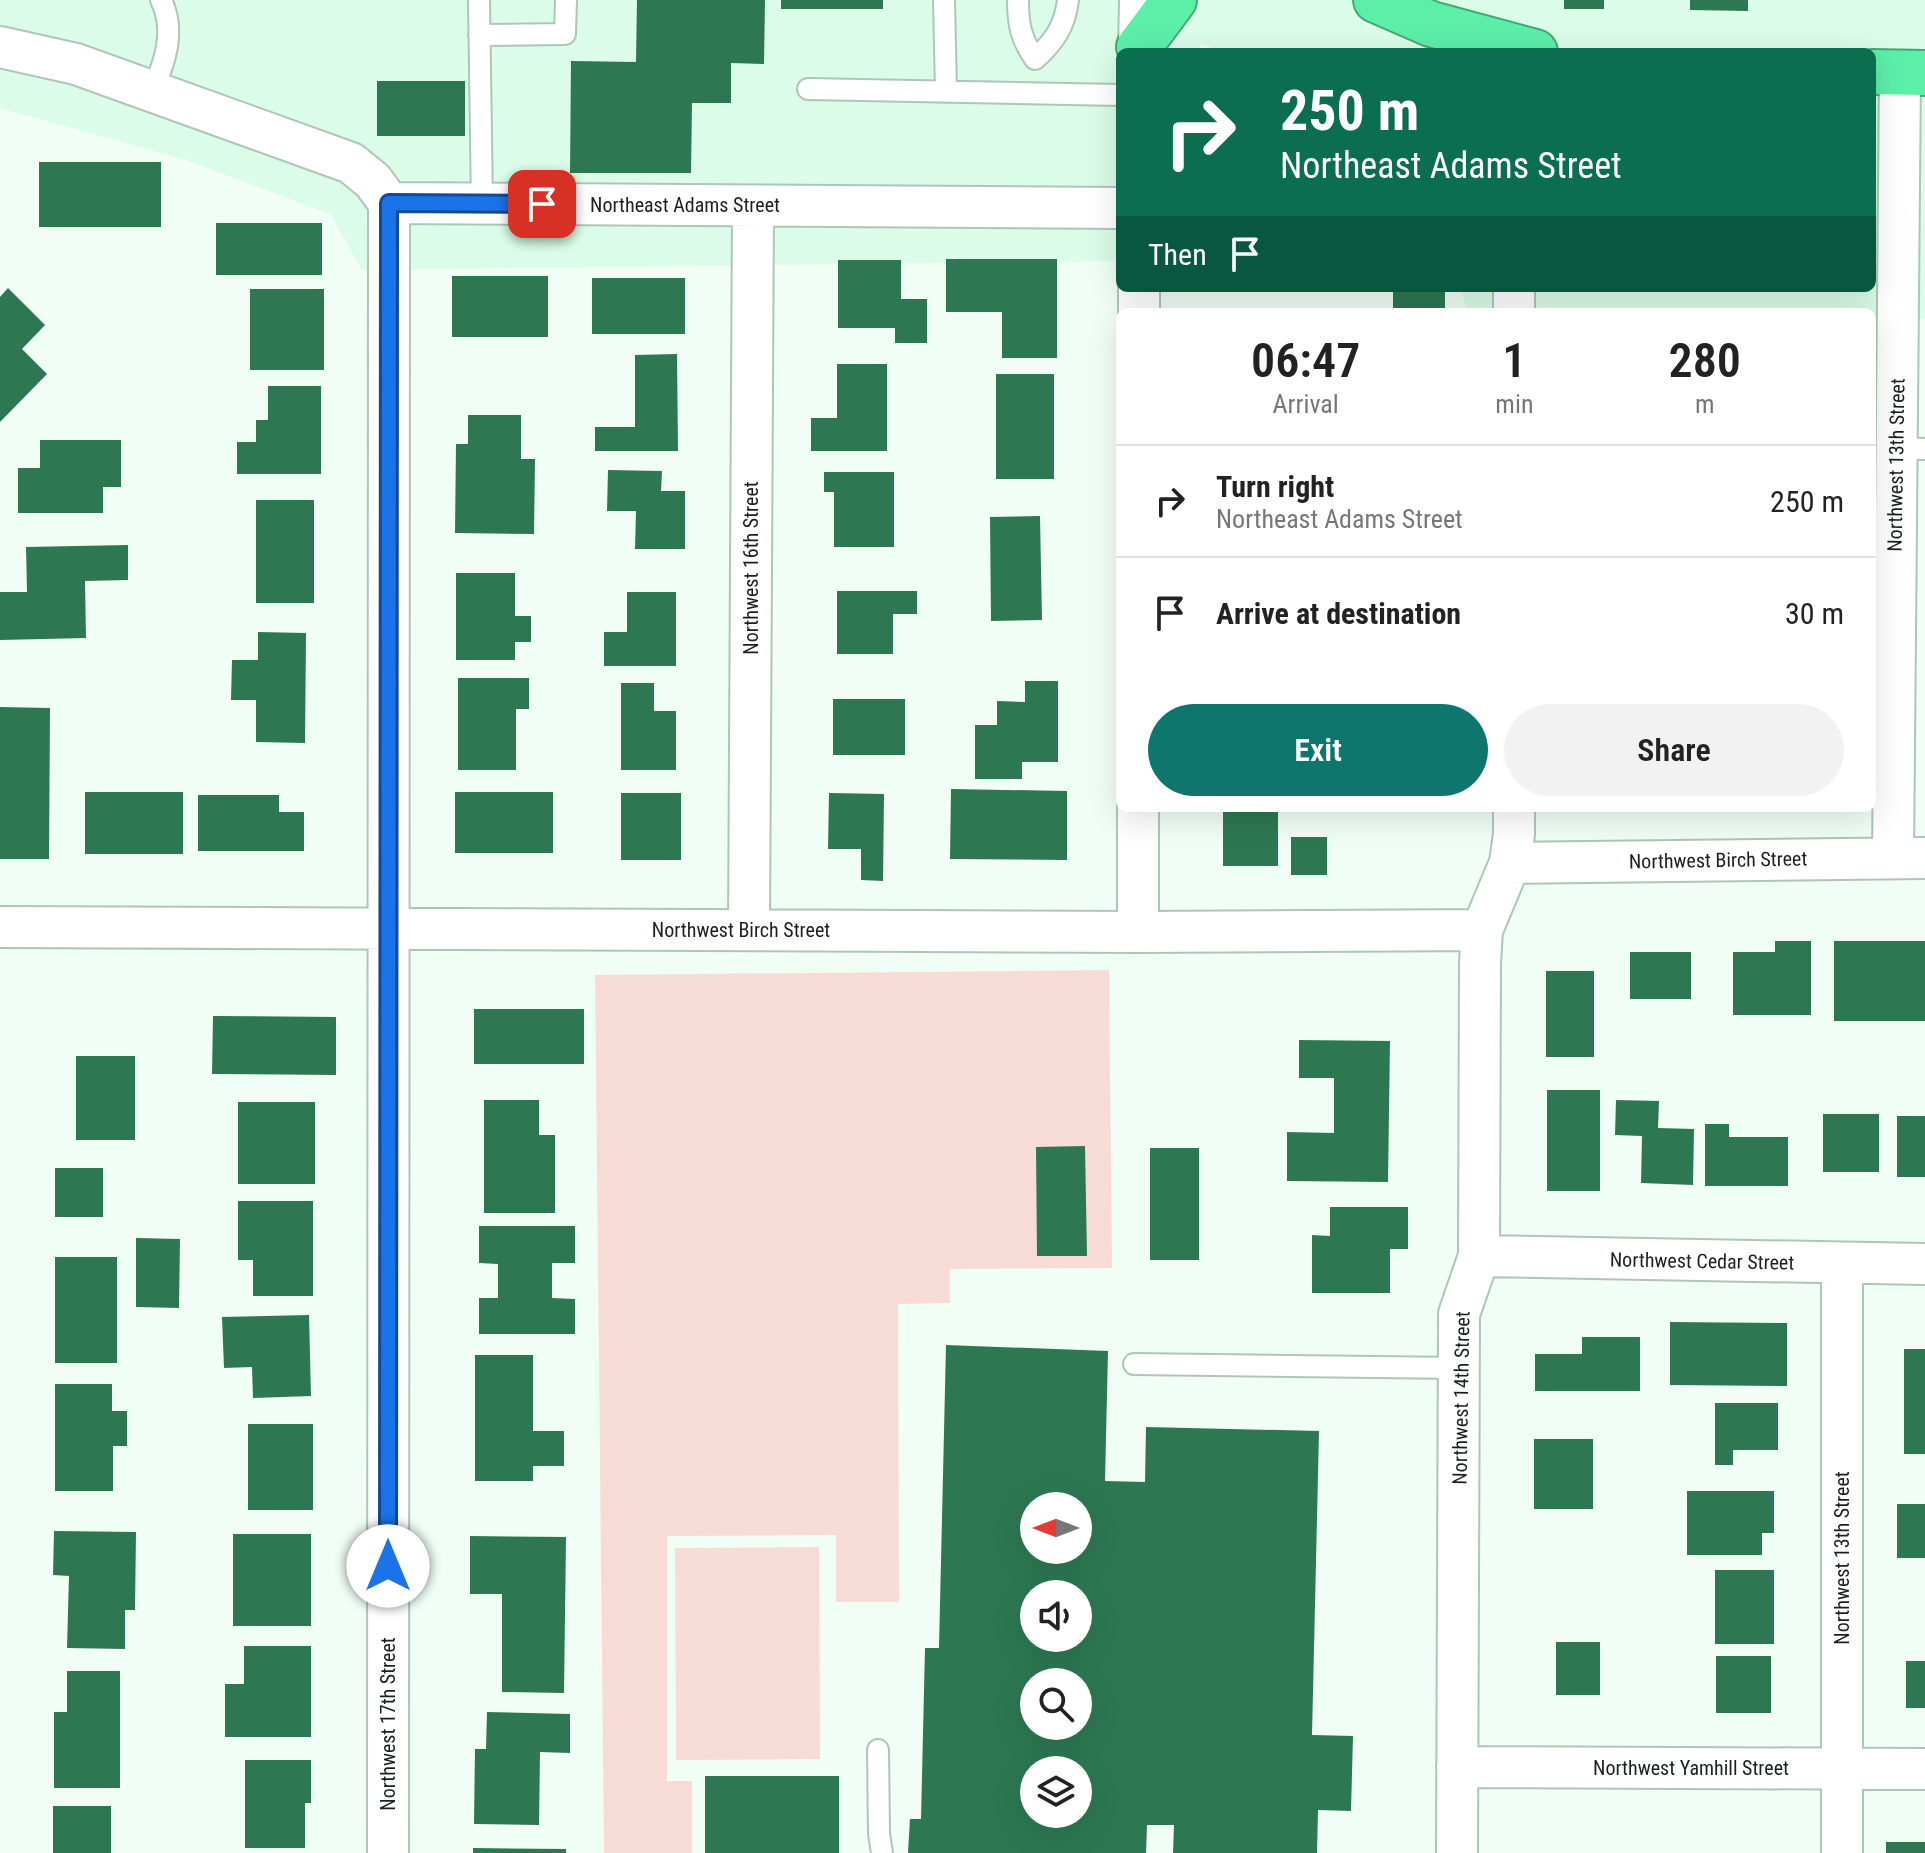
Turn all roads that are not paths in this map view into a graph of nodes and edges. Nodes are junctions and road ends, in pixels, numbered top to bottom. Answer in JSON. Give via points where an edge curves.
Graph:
{"nodes":[{"id":1,"x":161,"y":0,"type":"edge"},
{"id":2,"x":479,"y":0,"type":"edge"},
{"id":3,"x":566,"y":0,"type":"edge"},
{"id":4,"x":944,"y":0,"type":"edge"},
{"id":5,"x":1018,"y":0,"type":"edge"},
{"id":6,"x":1068,"y":0,"type":"edge"},
{"id":7,"x":1140,"y":0,"type":"edge"},
{"id":8,"x":1174,"y":0,"type":"edge"},
{"id":9,"x":1376,"y":0,"type":"edge"},
{"id":10,"x":479,"y":35,"type":"junction"},
{"id":11,"x":0,"y":47,"type":"edge"},
{"id":12,"x":1139,"y":48,"type":"edge"},
{"id":13,"x":1140,"y":48,"type":"edge"},
{"id":14,"x":1520,"y":48,"type":"edge"},
{"id":15,"x":1035,"y":59,"type":"junction"},
{"id":16,"x":1899,"y":73,"type":"edge"},
{"id":17,"x":808,"y":89,"type":"dead end"},
{"id":18,"x":152,"y":92,"type":"junction"},
{"id":19,"x":946,"y":92,"type":"junction"},
{"id":20,"x":1034,"y":93,"type":"junction"},
{"id":21,"x":1116,"y":95,"type":"edge"},
{"id":22,"x":1902,"y":190,"type":"edge"},
{"id":23,"x":389,"y":203,"type":"junction"},
{"id":24,"x":482,"y":204,"type":"junction"},
{"id":25,"x":753,"y":206,"type":"junction"},
{"id":26,"x":1116,"y":208,"type":"edge"},
{"id":27,"x":1885,"y":256,"type":"edge"},
{"id":28,"x":1911,"y":449,"type":"edge"},
{"id":29,"x":1138,"y":812,"type":"edge"},
{"id":30,"x":1514,"y":812,"type":"edge"},
{"id":31,"x":1909,"y":858,"type":"edge"},
{"id":32,"x":1510,"y":863,"type":"junction"},
{"id":33,"x":0,"y":927,"type":"edge"},
{"id":34,"x":389,"y":928,"type":"junction"},
{"id":35,"x":749,"y":930,"type":"junction"},
{"id":36,"x":1482,"y":930,"type":"junction"},
{"id":37,"x":1138,"y":932,"type":"junction"},
{"id":38,"x":1479,"y":1256,"type":"junction"},
{"id":39,"x":1842,"y":1263,"type":"junction"},
{"id":40,"x":1925,"y":1264,"type":"edge"},
{"id":41,"x":1134,"y":1364,"type":"dead end"},
{"id":42,"x":1459,"y":1368,"type":"junction"},
{"id":43,"x":878,"y":1750,"type":"dead end"},
{"id":44,"x":1457,"y":1767,"type":"junction"},
{"id":45,"x":1842,"y":1769,"type":"junction"},
{"id":46,"x":1925,"y":1769,"type":"edge"},
{"id":47,"x":388,"y":1853,"type":"edge"},
{"id":48,"x":882,"y":1853,"type":"edge"},
{"id":49,"x":1457,"y":1853,"type":"edge"},
{"id":50,"x":1842,"y":1853,"type":"edge"}],
"edges":[{"from":1,"to":18,"type":"lane","via":[[168,26],[166,59]]},
{"from":2,"to":10,"type":"lane"},
{"from":3,"to":10,"type":"lane","via":[[565,34]]},
{"from":4,"to":19,"type":"lane"},
{"from":5,"to":15,"type":"lane","via":[[1022,41]]},
{"from":6,"to":15,"type":"lane","via":[[1062,27]]},
{"from":7,"to":12,"type":"street"},
{"from":8,"to":13,"type":"highway"},
{"from":9,"to":14,"type":"highway","via":[[1431,24]]},
{"from":10,"to":24,"type":"lane"},
{"from":11,"to":18,"type":"street","via":[[76,64]]},
{"from":15,"to":20,"type":"lane"},
{"from":16,"to":22,"type":"street","name":"Northwest 13th Street"},
{"from":17,"to":19,"type":"lane"},
{"from":18,"to":23,"type":"street","via":[[351,163]]},
{"from":19,"to":20,"type":"lane"},
{"from":20,"to":21,"type":"lane"},
{"from":22,"to":27,"type":"street","name":"Northwest 13th Street"},
{"from":23,"to":24,"type":"street","name":"Northeast Adams Street"},
{"from":23,"to":34,"type":"street","name":"Northwest 17th Street"},
{"from":24,"to":25,"type":"street","name":"Northeast Adams Street"},
{"from":25,"to":26,"type":"street","name":"Northeast Adams Street"},
{"from":25,"to":35,"type":"street","name":"Northwest 16th Street"},
{"from":27,"to":28,"type":"street","name":"Northwest 13th Street"},
{"from":28,"to":31,"type":"street","name":"Northwest 13th Street"},
{"from":29,"to":37,"type":"street"},
{"from":30,"to":32,"type":"street","name":"Northwest 14th Street"},
{"from":31,"to":32,"type":"street","name":"Northwest Birch Street"},
{"from":32,"to":36,"type":"street","name":"Northwest 14th Street"},
{"from":33,"to":34,"type":"street","name":"Northwest Birch Street"},
{"from":34,"to":35,"type":"street","name":"Northwest Birch Street"},
{"from":34,"to":47,"type":"street","name":"Northwest 17th Street"},
{"from":35,"to":37,"type":"street","name":"Northwest Birch Street"},
{"from":36,"to":37,"type":"street","name":"Northwest Birch Street"},
{"from":36,"to":38,"type":"street","name":"Northwest 14th Street"},
{"from":38,"to":39,"type":"street","name":"Northwest Cedar Street"},
{"from":38,"to":42,"type":"street","name":"Northwest 14th Street","via":[[1459,1314]]},
{"from":39,"to":40,"type":"street","name":"Northwest Cedar Street"},
{"from":39,"to":45,"type":"street","name":"Northwest 13th Street"},
{"from":41,"to":42,"type":"lane"},
{"from":42,"to":44,"type":"street","name":"Northwest 14th Street"},
{"from":43,"to":48,"type":"lane"},
{"from":44,"to":45,"type":"street","name":"Northwest Yamhill Street"},
{"from":44,"to":49,"type":"street","name":"Northwest 14th Street"},
{"from":45,"to":46,"type":"street","name":"Northwest Yamhill Street"},
{"from":45,"to":50,"type":"street","name":"Northwest 13th Street"}]}
